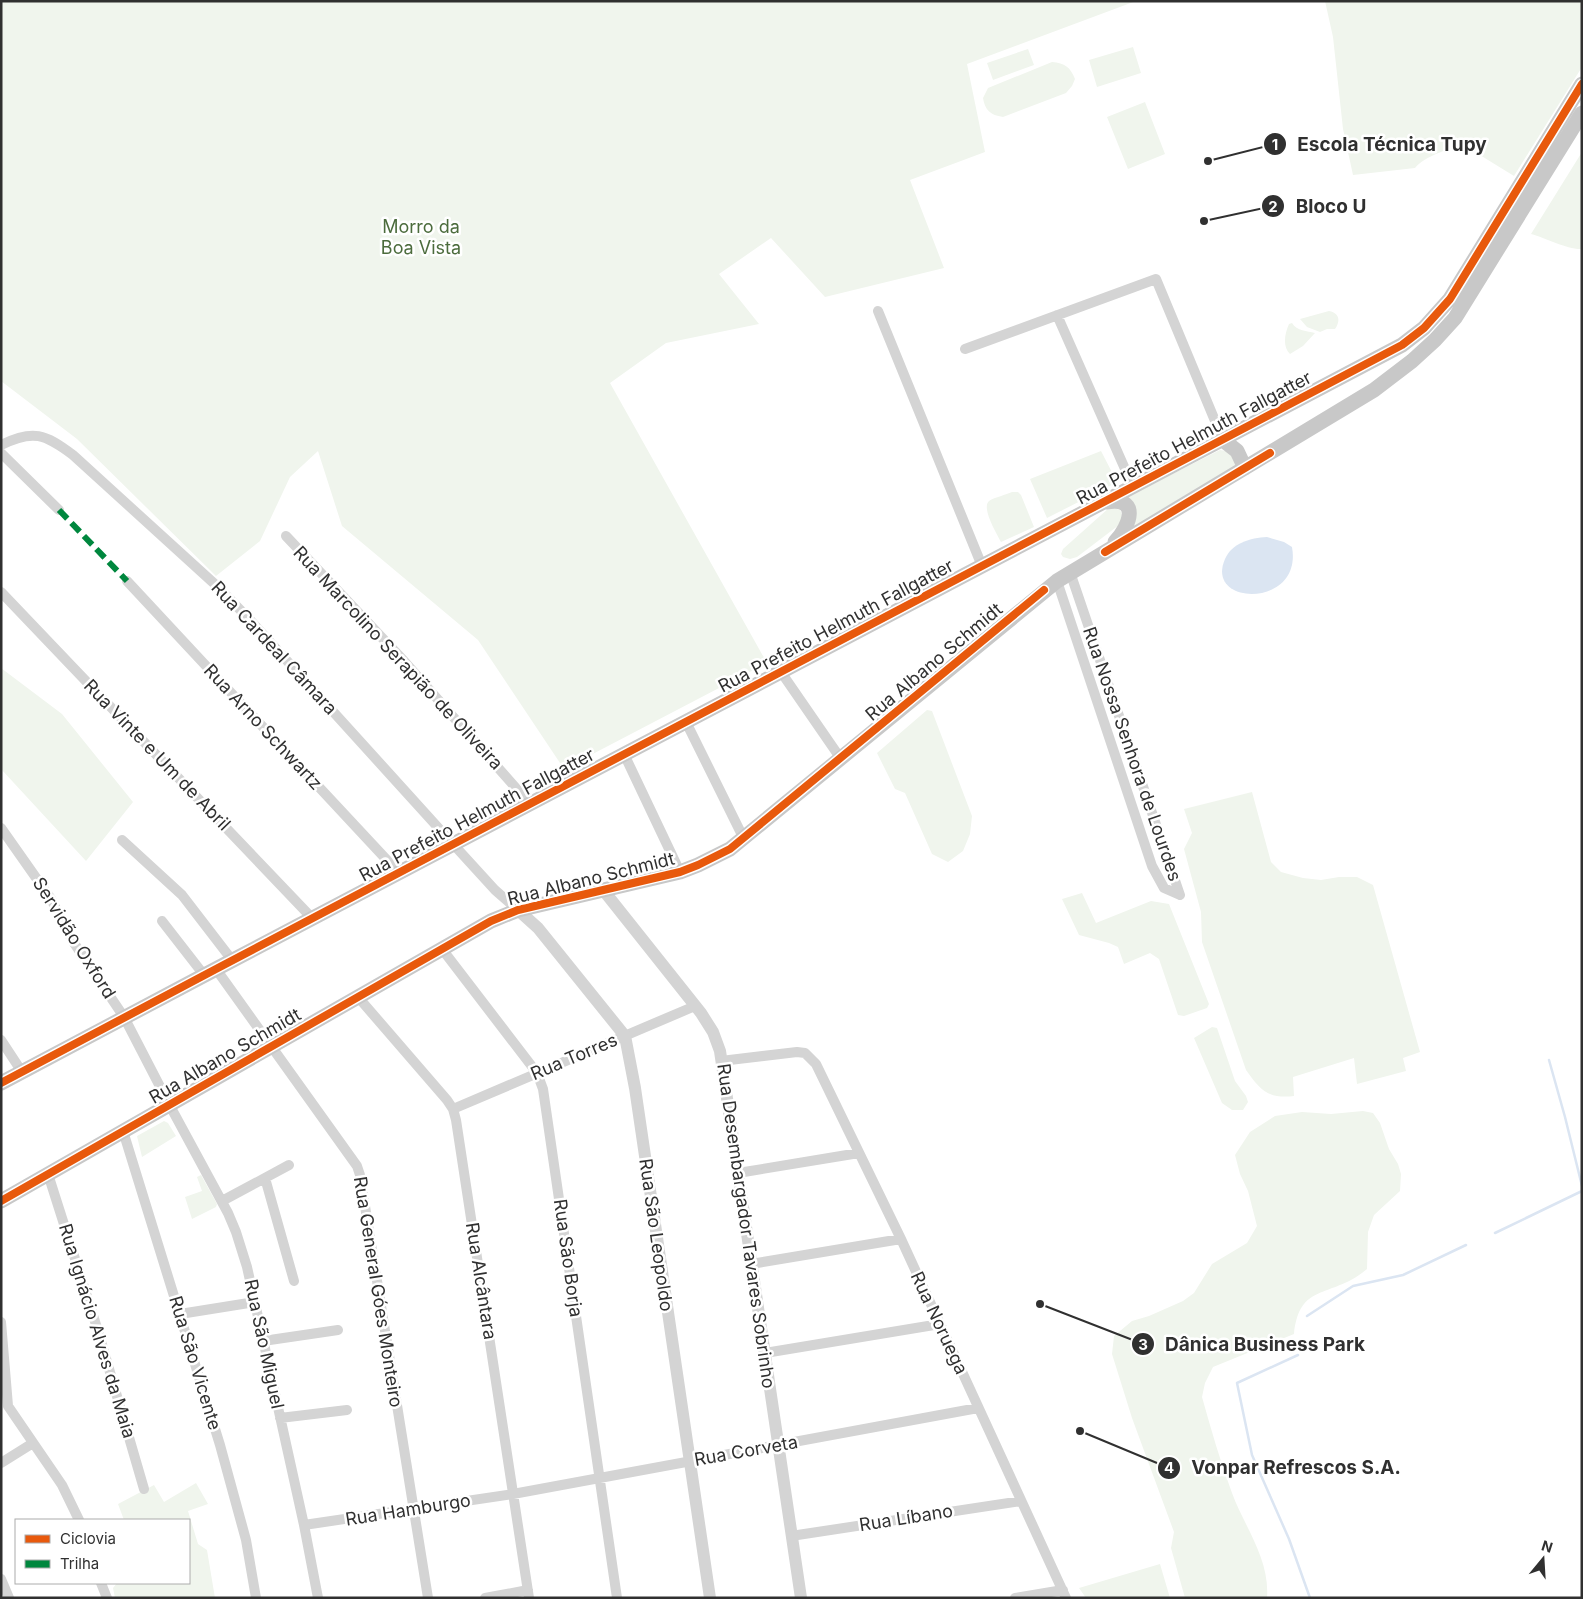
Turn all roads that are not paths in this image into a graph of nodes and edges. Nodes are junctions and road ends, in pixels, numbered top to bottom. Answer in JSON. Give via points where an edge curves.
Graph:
{"nodes":[{"id":1,"x":1582,"y":84,"type":"edge"},
{"id":2,"x":1582,"y":113,"type":"edge"},
{"id":3,"x":878,"y":311,"type":"dead end"},
{"id":4,"x":1057,"y":315,"type":"junction"},
{"id":5,"x":964,"y":349,"type":"dead end"},
{"id":6,"x":1223,"y":440,"type":"junction"},
{"id":7,"x":1,"y":445,"type":"edge"},
{"id":8,"x":1,"y":453,"type":"edge"},
{"id":9,"x":1245,"y":468,"type":"junction"},
{"id":10,"x":1132,"y":487,"type":"junction"},
{"id":11,"x":1105,"y":502,"type":"junction"},
{"id":12,"x":59,"y":510,"type":"dead end"},
{"id":13,"x":286,"y":536,"type":"dead end"},
{"id":14,"x":1105,"y":552,"type":"junction"},
{"id":15,"x":982,"y":566,"type":"junction"},
{"id":16,"x":1070,"y":572,"type":"junction"},
{"id":17,"x":127,"y":581,"type":"dead end"},
{"id":18,"x":1056,"y":581,"type":"junction"},
{"id":19,"x":1,"y":592,"type":"edge"},
{"id":20,"x":781,"y":672,"type":"junction"},
{"id":21,"x":686,"y":722,"type":"junction"},
{"id":22,"x":624,"y":754,"type":"junction"},
{"id":23,"x":841,"y":759,"type":"junction"},
{"id":24,"x":1144,"y":790,"type":"junction"},
{"id":25,"x":1129,"y":795,"type":"junction"},
{"id":26,"x":530,"y":804,"type":"junction"},
{"id":27,"x":1,"y":828,"type":"edge"},
{"id":28,"x":744,"y":839,"type":"junction"},
{"id":29,"x":122,"y":840,"type":"dead end"},
{"id":30,"x":453,"y":844,"type":"junction"},
{"id":31,"x":680,"y":872,"type":"junction"},
{"id":32,"x":399,"y":873,"type":"junction"},
{"id":33,"x":604,"y":891,"type":"junction"},
{"id":34,"x":518,"y":910,"type":"junction"},
{"id":35,"x":312,"y":918,"type":"junction"},
{"id":36,"x":162,"y":921,"type":"dead end"},
{"id":37,"x":442,"y":949,"type":"junction"},
{"id":38,"x":232,"y":960,"type":"junction"},
{"id":39,"x":210,"y":972,"type":"junction"},
{"id":40,"x":358,"y":997,"type":"junction"},
{"id":41,"x":695,"y":1006,"type":"junction"},
{"id":42,"x":124,"y":1017,"type":"junction"},
{"id":43,"x":625,"y":1036,"type":"junction"},
{"id":44,"x":1,"y":1040,"type":"edge"},
{"id":45,"x":272,"y":1046,"type":"junction"},
{"id":46,"x":722,"y":1061,"type":"junction"},
{"id":47,"x":22,"y":1072,"type":"junction"},
{"id":48,"x":537,"y":1073,"type":"junction"},
{"id":49,"x":1,"y":1083,"type":"edge"},
{"id":50,"x":169,"y":1104,"type":"junction"},
{"id":51,"x":453,"y":1109,"type":"junction"},
{"id":52,"x":124,"y":1131,"type":"junction"},
{"id":53,"x":859,"y":1153,"type":"junction"},
{"id":54,"x":289,"y":1165,"type":"dead end"},
{"id":55,"x":738,"y":1173,"type":"junction"},
{"id":56,"x":48,"y":1174,"type":"junction"},
{"id":57,"x":265,"y":1178,"type":"junction"},
{"id":58,"x":1,"y":1201,"type":"edge"},
{"id":59,"x":222,"y":1201,"type":"junction"},
{"id":60,"x":900,"y":1239,"type":"junction"},
{"id":61,"x":751,"y":1264,"type":"junction"},
{"id":62,"x":294,"y":1281,"type":"dead end"},
{"id":63,"x":255,"y":1302,"type":"junction"},
{"id":64,"x":180,"y":1314,"type":"junction"},
{"id":65,"x":1,"y":1322,"type":"edge"},
{"id":66,"x":940,"y":1324,"type":"junction"},
{"id":67,"x":338,"y":1330,"type":"dead end"},
{"id":68,"x":263,"y":1341,"type":"junction"},
{"id":69,"x":764,"y":1353,"type":"junction"},
{"id":70,"x":978,"y":1408,"type":"junction"},
{"id":71,"x":347,"y":1410,"type":"dead end"},
{"id":72,"x":280,"y":1418,"type":"junction"},
{"id":73,"x":33,"y":1443,"type":"junction"},
{"id":74,"x":778,"y":1445,"type":"junction"},
{"id":75,"x":690,"y":1461,"type":"junction"},
{"id":76,"x":1,"y":1464,"type":"edge"},
{"id":77,"x":600,"y":1478,"type":"junction"},
{"id":78,"x":144,"y":1489,"type":"dead end"},
{"id":79,"x":513,"y":1494,"type":"junction"},
{"id":80,"x":1021,"y":1501,"type":"junction"},
{"id":81,"x":413,"y":1509,"type":"junction"},
{"id":82,"x":79,"y":1519,"type":"edge"},
{"id":83,"x":304,"y":1525,"type":"junction"},
{"id":84,"x":791,"y":1536,"type":"junction"},
{"id":85,"x":1,"y":1579,"type":"edge"},
{"id":86,"x":102,"y":1584,"type":"edge"},
{"id":87,"x":528,"y":1594,"type":"edge"},
{"id":88,"x":1064,"y":1594,"type":"edge"},
{"id":89,"x":9,"y":1598,"type":"edge"},
{"id":90,"x":107,"y":1598,"type":"edge"},
{"id":91,"x":256,"y":1598,"type":"edge"},
{"id":92,"x":318,"y":1598,"type":"edge"},
{"id":93,"x":428,"y":1598,"type":"edge"},
{"id":94,"x":485,"y":1598,"type":"edge"},
{"id":95,"x":617,"y":1598,"type":"edge"},
{"id":96,"x":710,"y":1598,"type":"edge"},
{"id":97,"x":801,"y":1598,"type":"edge"},
{"id":98,"x":1015,"y":1598,"type":"edge"}],
"edges":[{"from":1,"to":6,"type":"main road","name":"Rua Prefeito Helmuth Fallgatter","via":[[1455,291],[1424,328],[1387,354]]},
{"from":2,"to":9,"type":"main road","name":"Rua Albano Schmidt","via":[[1446,328],[1412,362],[1383,384]]},
{"from":3,"to":15,"type":"street"},
{"from":4,"to":5,"type":"street"},
{"from":4,"to":6,"type":"street","via":[[1156,279]]},
{"from":4,"to":10,"type":"street"},
{"from":6,"to":9,"type":"main road","via":[[1237,451]]},
{"from":6,"to":10,"type":"main road","name":"Rua Prefeito Helmuth Fallgatter"},
{"from":7,"to":30,"type":"street","name":"Rua Cardeal Câmara","via":[[17,437],[36,436],[60,445],[73,455],[218,587]]},
{"from":8,"to":12,"type":"street"},
{"from":9,"to":14,"type":"main road","name":"Rua Albano Schmidt"},
{"from":10,"to":11,"type":"main road","name":"Rua Prefeito Helmuth Fallgatter"},
{"from":11,"to":14,"type":"main road","via":[[1121,502],[1128,506],[1130,515],[1124,531]]},
{"from":11,"to":15,"type":"main road","name":"Rua Prefeito Helmuth Fallgatter"},
{"from":13,"to":26,"type":"street","name":"Rua Marcolino Serapião de Oliveira","via":[[404,661]]},
{"from":14,"to":16,"type":"main road","name":"Rua Albano Schmidt"},
{"from":15,"to":20,"type":"main road","name":"Rua Prefeito Helmuth Fallgatter"},
{"from":16,"to":18,"type":"main road","name":"Rua Albano Schmidt"},
{"from":16,"to":24,"type":"street","name":"Rua Nossa Senhora de Lourdes"},
{"from":17,"to":32,"type":"street","name":"Rua Arno Schwartz"},
{"from":18,"to":23,"type":"main road","name":"Rua Albano Schmidt"},
{"from":18,"to":25,"type":"street","name":"Rua Nossa Senhora de Lourdes"},
{"from":19,"to":35,"type":"street","name":"Rua Vinte e Um de Abril"},
{"from":20,"to":21,"type":"main road","name":"Rua Prefeito Helmuth Fallgatter"},
{"from":20,"to":23,"type":"street"},
{"from":21,"to":22,"type":"main road","name":"Rua Prefeito Helmuth Fallgatter"},
{"from":21,"to":28,"type":"street"},
{"from":22,"to":26,"type":"main road","name":"Rua Prefeito Helmuth Fallgatter"},
{"from":22,"to":31,"type":"street"},
{"from":23,"to":28,"type":"main road","name":"Rua Albano Schmidt"},
{"from":24,"to":25,"type":"street"},
{"from":24,"to":25,"type":"street","name":"Rua Nossa Senhora de Lourdes","via":[[1180,895],[1164,888],[1159,881]]},
{"from":26,"to":30,"type":"main road","name":"Rua Prefeito Helmuth Fallgatter"},
{"from":27,"to":42,"type":"street","name":"Servidão Oxford","via":[[51,899],[75,946]]},
{"from":28,"to":31,"type":"main road","name":"Rua Albano Schmidt","via":[[715,858]]},
{"from":29,"to":38,"type":"street","via":[[182,895]]},
{"from":30,"to":32,"type":"main road","name":"Rua Prefeito Helmuth Fallgatter"},
{"from":30,"to":34,"type":"street","name":"Rua Cardeal Câmara"},
{"from":31,"to":33,"type":"main road","name":"Rua Albano Schmidt"},
{"from":32,"to":35,"type":"main road","name":"Rua Prefeito Helmuth Fallgatter"},
{"from":33,"to":34,"type":"main road","name":"Rua Albano Schmidt"},
{"from":33,"to":41,"type":"street","name":"Rua Desembargador Tavares Sobrinho"},
{"from":34,"to":37,"type":"main road","name":"Rua Albano Schmidt","via":[[491,921]]},
{"from":34,"to":43,"type":"street","name":"Rua São Leopoldo","via":[[538,928]]},
{"from":35,"to":38,"type":"main road","name":"Rua Prefeito Helmuth Fallgatter"},
{"from":36,"to":39,"type":"street","name":"Rua General Góes Monteiro"},
{"from":37,"to":40,"type":"main road","name":"Rua Albano Schmidt"},
{"from":37,"to":48,"type":"street","name":"Rua São Borja"},
{"from":38,"to":39,"type":"main road","name":"Rua Prefeito Helmuth Fallgatter"},
{"from":39,"to":42,"type":"main road","name":"Rua Prefeito Helmuth Fallgatter"},
{"from":39,"to":45,"type":"street","name":"Rua General Góes Monteiro"},
{"from":40,"to":45,"type":"main road","name":"Rua Albano Schmidt"},
{"from":40,"to":51,"type":"street","name":"Rua Alcântara"},
{"from":41,"to":43,"type":"street","name":"Rua Torres"},
{"from":41,"to":46,"type":"street","name":"Rua Desembargador Tavares Sobrinho","via":[[713,1032]]},
{"from":42,"to":47,"type":"main road","name":"Rua Prefeito Helmuth Fallgatter"},
{"from":42,"to":50,"type":"street","name":"Servidão Oxford"},
{"from":43,"to":48,"type":"street","name":"Rua Torres"},
{"from":43,"to":75,"type":"street","name":"Rua São Leopoldo"},
{"from":44,"to":47,"type":"street"},
{"from":45,"to":50,"type":"main road","name":"Rua Albano Schmidt"},
{"from":45,"to":81,"type":"street","name":"Rua General Góes Monteiro","via":[[352,1158],[360,1175]]},
{"from":46,"to":53,"type":"street","name":"Rua Noruega","via":[[789,1052],[805,1053],[816,1064]]},
{"from":46,"to":55,"type":"street","name":"Rua Desembargador Tavares Sobrinho"},
{"from":47,"to":49,"type":"main road","name":"Rua Prefeito Helmuth Fallgatter"},
{"from":48,"to":51,"type":"street","name":"Rua Torres"},
{"from":48,"to":77,"type":"street","name":"Rua São Borja","via":[[543,1089]]},
{"from":50,"to":52,"type":"main road","name":"Rua Albano Schmidt"},
{"from":50,"to":59,"type":"street","name":"Rua São Miguel"},
{"from":51,"to":79,"type":"street","name":"Rua Alcântara"},
{"from":52,"to":56,"type":"main road","name":"Rua Albano Schmidt"},
{"from":52,"to":64,"type":"street","name":"Rua São Vicente"},
{"from":53,"to":55,"type":"street"},
{"from":53,"to":60,"type":"street","name":"Rua Noruega"},
{"from":54,"to":57,"type":"street"},
{"from":55,"to":61,"type":"street","name":"Rua Desembargador Tavares Sobrinho"},
{"from":56,"to":58,"type":"main road","name":"Rua Albano Schmidt"},
{"from":56,"to":78,"type":"street","name":"Rua Ignácio Alves da Maia"},
{"from":57,"to":59,"type":"street"},
{"from":57,"to":62,"type":"street"},
{"from":59,"to":63,"type":"street","name":"Rua São Miguel","via":[[243,1252]]},
{"from":60,"to":61,"type":"street"},
{"from":60,"to":66,"type":"street","name":"Rua Noruega"},
{"from":61,"to":69,"type":"street","name":"Rua Desembargador Tavares Sobrinho"},
{"from":63,"to":64,"type":"street"},
{"from":63,"to":68,"type":"street","name":"Rua São Miguel"},
{"from":64,"to":91,"type":"street","name":"Rua São Vicente","via":[[246,1540]]},
{"from":65,"to":73,"type":"street","via":[[8,1406]]},
{"from":66,"to":69,"type":"street"},
{"from":66,"to":70,"type":"street","name":"Rua Noruega"},
{"from":67,"to":68,"type":"street"},
{"from":68,"to":72,"type":"street","name":"Rua São Miguel"},
{"from":69,"to":74,"type":"street","name":"Rua Desembargador Tavares Sobrinho"},
{"from":70,"to":74,"type":"street","name":"Rua Corveta"},
{"from":70,"to":80,"type":"street","name":"Rua Noruega"},
{"from":71,"to":72,"type":"street"},
{"from":72,"to":83,"type":"street","name":"Rua São Miguel"},
{"from":73,"to":76,"type":"street"},
{"from":73,"to":82,"type":"street","via":[[62,1485]]},
{"from":74,"to":75,"type":"street","name":"Rua Corveta"},
{"from":74,"to":84,"type":"street","name":"Rua Desembargador Tavares Sobrinho"},
{"from":75,"to":77,"type":"street","name":"Rua Corveta"},
{"from":75,"to":96,"type":"street","name":"Rua São Leopoldo"},
{"from":77,"to":79,"type":"street","name":"Rua Corveta"},
{"from":77,"to":95,"type":"street","name":"Rua São Borja"},
{"from":79,"to":81,"type":"street","name":"Rua Hamburgo"},
{"from":79,"to":87,"type":"street","name":"Rua Alcântara"},
{"from":80,"to":84,"type":"street","name":"Rua Líbano"},
{"from":80,"to":88,"type":"street","name":"Rua Noruega"},
{"from":81,"to":83,"type":"street","name":"Rua Hamburgo"},
{"from":81,"to":93,"type":"street","name":"Rua General Góes Monteiro"},
{"from":83,"to":92,"type":"street","name":"Rua São Miguel"},
{"from":84,"to":97,"type":"street","name":"Rua Desembargador Tavares Sobrinho"},
{"from":85,"to":89,"type":"street"},
{"from":86,"to":90,"type":"street"},
{"from":87,"to":94,"type":"street"},
{"from":88,"to":98,"type":"street"}]}
